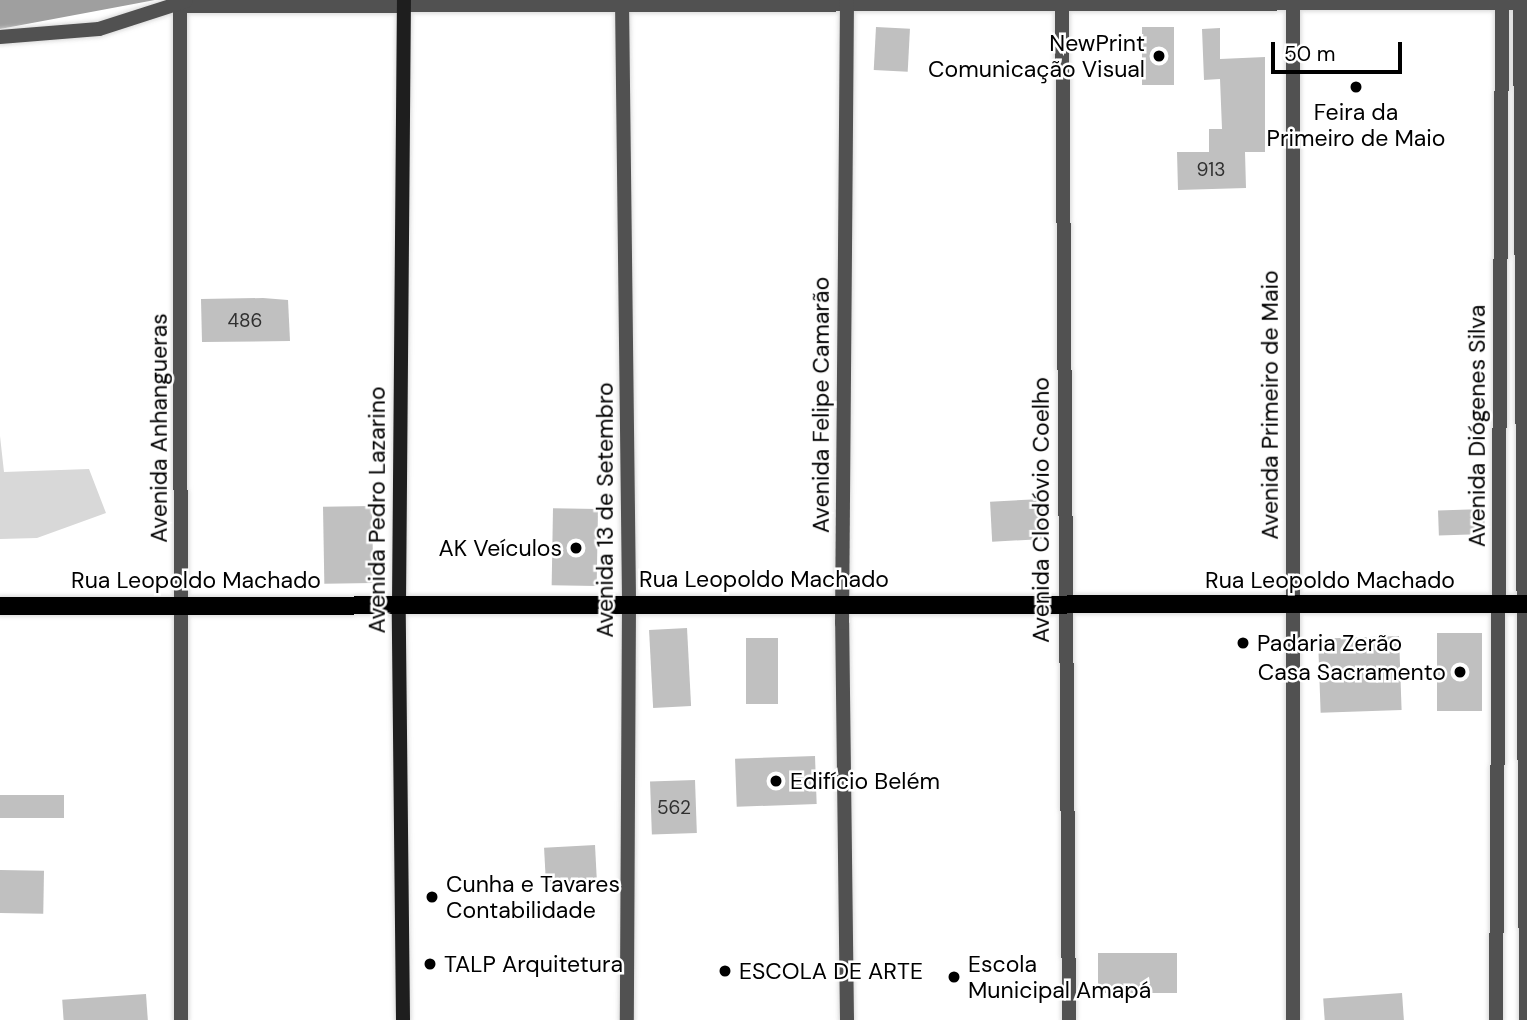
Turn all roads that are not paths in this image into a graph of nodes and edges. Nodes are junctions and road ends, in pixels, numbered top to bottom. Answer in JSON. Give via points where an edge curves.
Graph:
{"nodes":[{"id":1,"x":1502,"y":1,"type":"edge"},
{"id":2,"x":182,"y":2,"type":"edge"},
{"id":3,"x":404,"y":2,"type":"edge"},
{"id":4,"x":622,"y":2,"type":"edge"},
{"id":5,"x":847,"y":2,"type":"edge"},
{"id":6,"x":1293,"y":2,"type":"edge"},
{"id":7,"x":1523,"y":2,"type":"edge"},
{"id":8,"x":1062,"y":3,"type":"edge"},
{"id":9,"x":0,"y":37,"type":"edge"},
{"id":10,"x":182,"y":603,"type":"junction"},
{"id":11,"x":629,"y":603,"type":"junction"},
{"id":12,"x":842,"y":603,"type":"junction"},
{"id":13,"x":399,"y":604,"type":"junction"},
{"id":14,"x":1292,"y":604,"type":"junction"},
{"id":15,"x":1499,"y":604,"type":"junction"},
{"id":16,"x":1527,"y":604,"type":"edge"},
{"id":17,"x":0,"y":606,"type":"edge"},
{"id":18,"x":1064,"y":606,"type":"junction"},
{"id":19,"x":181,"y":1020,"type":"edge"},
{"id":20,"x":403,"y":1020,"type":"edge"},
{"id":21,"x":627,"y":1020,"type":"edge"},
{"id":22,"x":847,"y":1020,"type":"edge"},
{"id":23,"x":1069,"y":1020,"type":"edge"},
{"id":24,"x":1293,"y":1020,"type":"edge"},
{"id":25,"x":1496,"y":1020,"type":"edge"},
{"id":26,"x":1526,"y":1020,"type":"edge"}],
"edges":[{"from":1,"to":6,"type":"street"},
{"from":1,"to":7,"type":"street"},
{"from":1,"to":15,"type":"street","name":"Avenida Diógenes Silva"},
{"from":2,"to":3,"type":"street"},
{"from":2,"to":9,"type":"street","via":[[99,29]]},
{"from":2,"to":10,"type":"street","name":"Avenida Anhangueras"},
{"from":3,"to":4,"type":"street"},
{"from":3,"to":13,"type":"main road","name":"Avenida Pedro Lazarino"},
{"from":4,"to":5,"type":"street"},
{"from":4,"to":11,"type":"street","name":"Avenida 13 de Setembro"},
{"from":5,"to":8,"type":"street"},
{"from":5,"to":12,"type":"street","name":"Avenida Felipe Camarão"},
{"from":6,"to":8,"type":"street"},
{"from":6,"to":14,"type":"street","name":"Avenida Primeiro de Maio"},
{"from":7,"to":16,"type":"street","name":"Avenida Diógenes Silva"},
{"from":8,"to":18,"type":"street","name":"Avenida Clodóvio Coelho"},
{"from":10,"to":13,"type":"main road","name":"Rua Leopoldo Machado"},
{"from":10,"to":17,"type":"main road","name":"Rua Leopoldo Machado"},
{"from":10,"to":19,"type":"street","name":"Avenida Anhangueras"},
{"from":11,"to":12,"type":"main road","name":"Rua Leopoldo Machado"},
{"from":11,"to":13,"type":"main road","name":"Rua Leopoldo Machado"},
{"from":11,"to":21,"type":"street","name":"Avenida 13 de Setembro"},
{"from":12,"to":18,"type":"main road","name":"Rua Leopoldo Machado"},
{"from":12,"to":22,"type":"street","name":"Avenida Felipe Camarão"},
{"from":13,"to":20,"type":"main road","name":"Avenida Pedro Lazarino"},
{"from":14,"to":15,"type":"main road","name":"Rua Leopoldo Machado"},
{"from":14,"to":18,"type":"main road","name":"Rua Leopoldo Machado"},
{"from":14,"to":24,"type":"street","name":"Avenida Primeiro de Maio"},
{"from":15,"to":16,"type":"main road","name":"Rua Leopoldo Machado"},
{"from":15,"to":25,"type":"street","name":"Avenida Diógenes Silva"},
{"from":16,"to":26,"type":"street","name":"Avenida Diógenes Silva"},
{"from":18,"to":23,"type":"street","name":"Avenida Clodóvio Coelho"}]}
